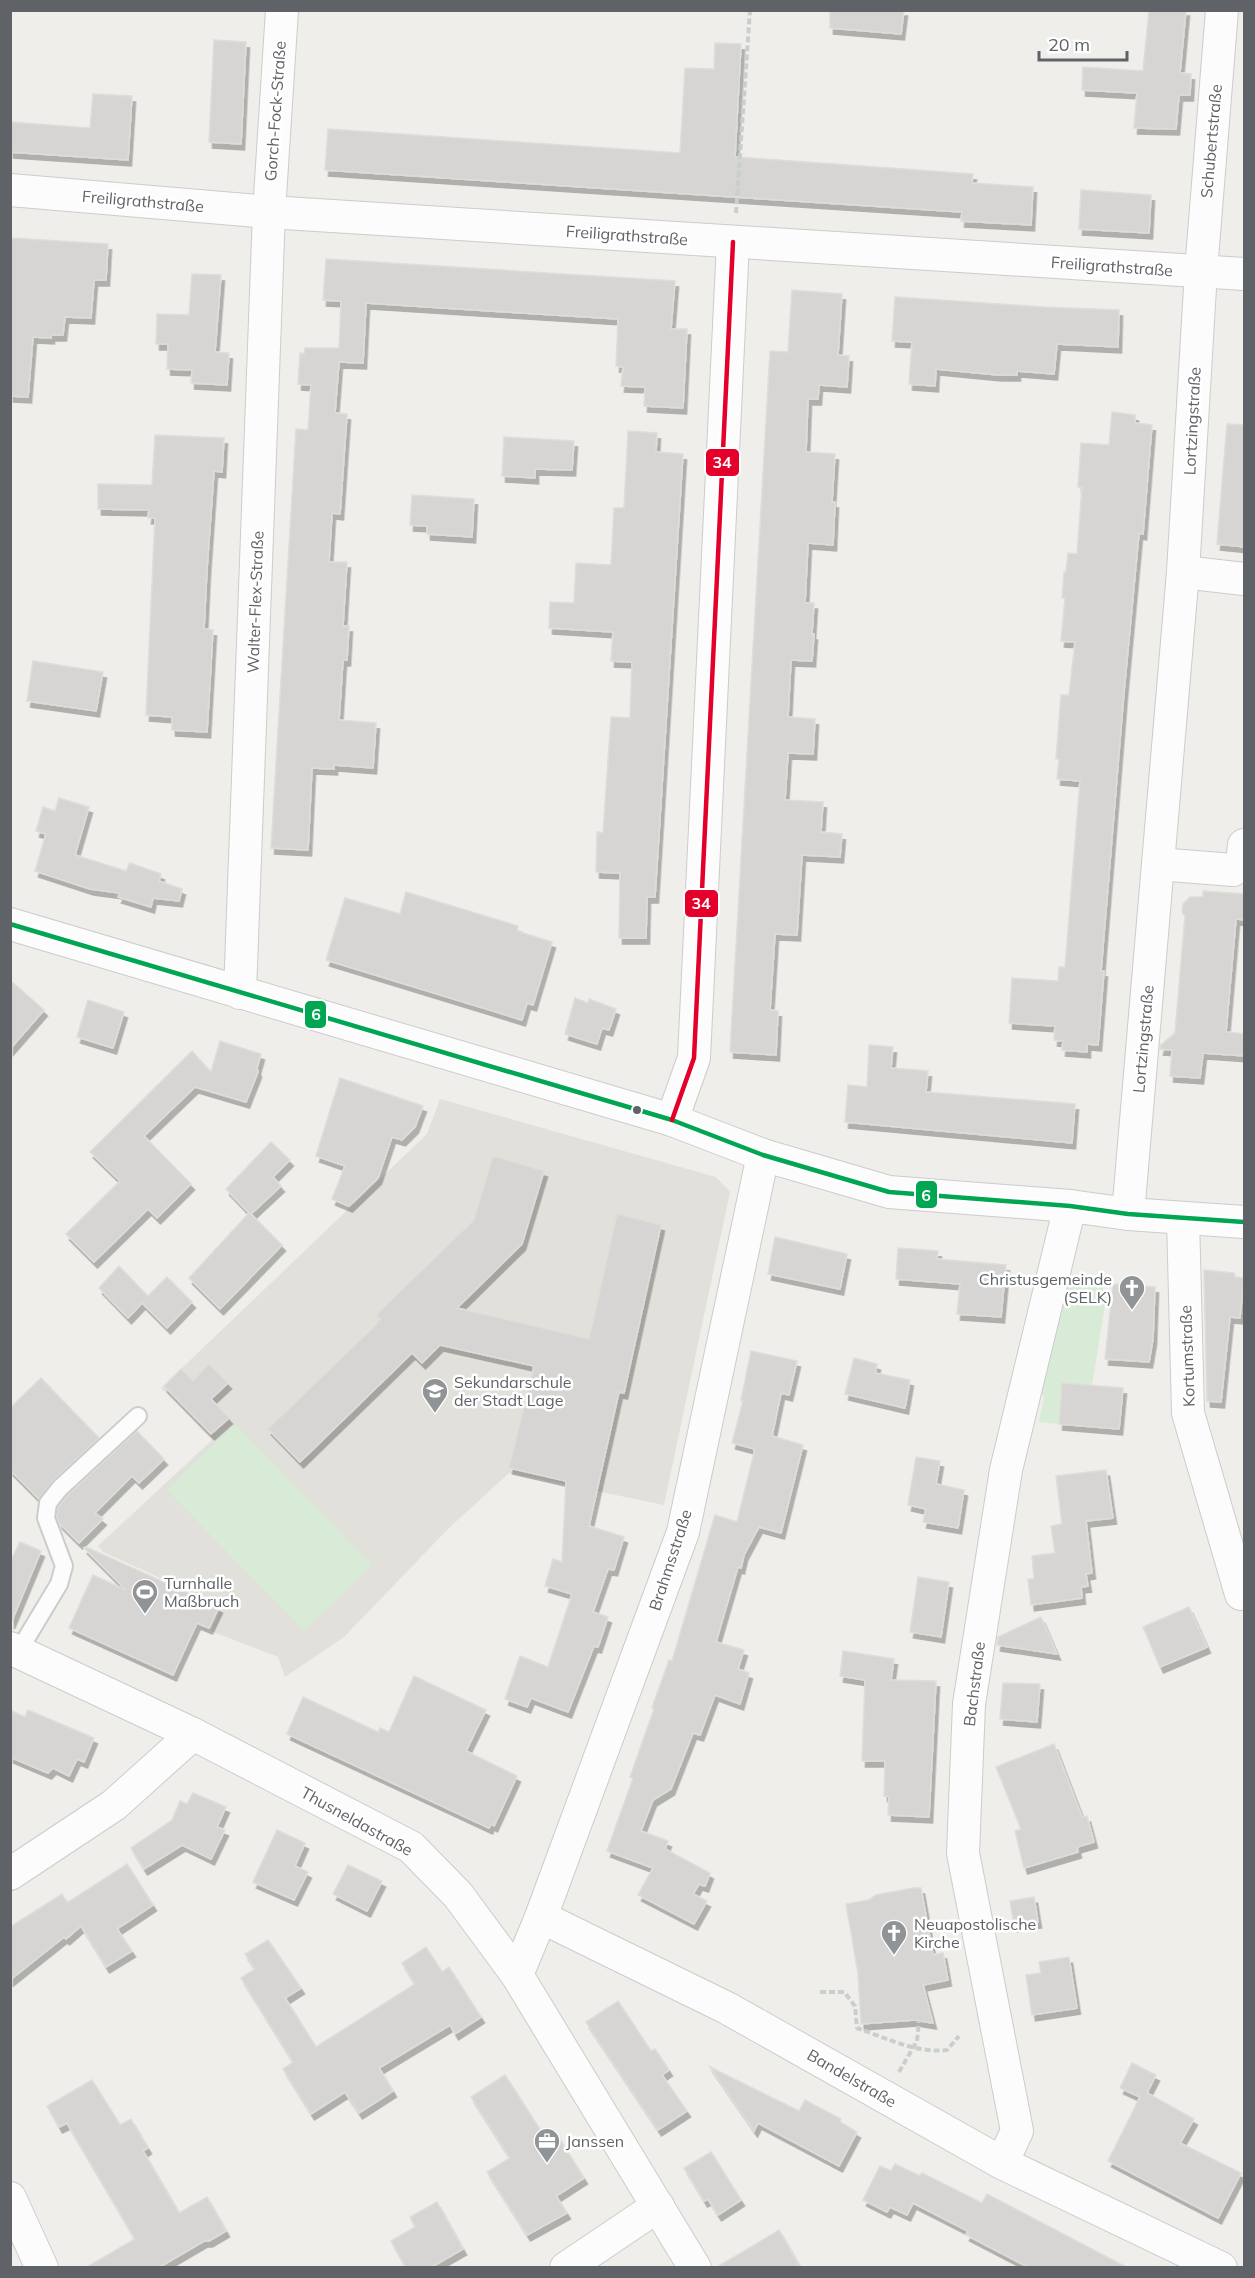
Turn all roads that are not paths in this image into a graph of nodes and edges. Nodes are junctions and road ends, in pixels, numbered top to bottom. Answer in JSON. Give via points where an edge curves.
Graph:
{"nodes":[{"id":1,"x":282,"y":10,"type":"edge"},
{"id":2,"x":1222,"y":10,"type":"edge"},
{"id":3,"x":10,"y":190,"type":"edge"},
{"id":4,"x":269,"y":212,"type":"junction"},
{"id":5,"x":734,"y":242,"type":"junction"},
{"id":6,"x":1201,"y":271,"type":"junction"},
{"id":7,"x":1245,"y":274,"type":"edge"},
{"id":8,"x":1183,"y":572,"type":"junction"},
{"id":9,"x":1245,"y":579,"type":"edge"},
{"id":10,"x":1245,"y":845,"type":"edge"},
{"id":11,"x":1158,"y":864,"type":"junction"},
{"id":12,"x":10,"y":924,"type":"edge"},
{"id":13,"x":240,"y":993,"type":"junction"},
{"id":14,"x":672,"y":1120,"type":"junction"},
{"id":15,"x":763,"y":1155,"type":"junction"},
{"id":16,"x":1070,"y":1206,"type":"junction"},
{"id":17,"x":1128,"y":1214,"type":"junction"},
{"id":18,"x":1183,"y":1218,"type":"junction"},
{"id":19,"x":1245,"y":1222,"type":"edge"},
{"id":20,"x":138,"y":1416,"type":"dead end"},
{"id":21,"x":1241,"y":1594,"type":"dead end"},
{"id":22,"x":14,"y":1650,"type":"edge"},
{"id":23,"x":193,"y":1734,"type":"junction"},
{"id":24,"x":10,"y":1874,"type":"edge"},
{"id":25,"x":541,"y":1917,"type":"junction"},
{"id":26,"x":516,"y":1975,"type":"junction"},
{"id":27,"x":1002,"y":2163,"type":"junction"},
{"id":28,"x":10,"y":2198,"type":"edge"},
{"id":29,"x":658,"y":2206,"type":"junction"},
{"id":30,"x":42,"y":2268,"type":"edge"},
{"id":31,"x":566,"y":2268,"type":"edge"},
{"id":32,"x":694,"y":2268,"type":"edge"},
{"id":33,"x":1221,"y":2268,"type":"edge"}],
"edges":[{"from":1,"to":4,"type":"street","name":"Gorch-Fock-Straße"},
{"from":2,"to":6,"type":"street","name":"Schubertstraße"},
{"from":3,"to":4,"type":"street","name":"Freiligrathstraße"},
{"from":4,"to":5,"type":"street","name":"Freiligrathstraße"},
{"from":4,"to":13,"type":"street","name":"Walter-Flex-Straße"},
{"from":5,"to":6,"type":"street","name":"Freiligrathstraße"},
{"from":5,"to":14,"type":"street","via":[[694,1058]]},
{"from":6,"to":7,"type":"street","name":"Freiligrathstraße"},
{"from":6,"to":8,"type":"street","name":"Lortzingstraße"},
{"from":8,"to":9,"type":"street"},
{"from":8,"to":11,"type":"street","name":"Lortzingstraße"},
{"from":10,"to":11,"type":"street","via":[[1242,863],[1233,870]]},
{"from":11,"to":17,"type":"street","name":"Lortzingstraße"},
{"from":12,"to":13,"type":"street"},
{"from":13,"to":14,"type":"street"},
{"from":14,"to":15,"type":"street"},
{"from":15,"to":16,"type":"street","via":[[889,1192]]},
{"from":15,"to":25,"type":"street","name":"Brahmsstraße","via":[[683,1532]]},
{"from":16,"to":17,"type":"street"},
{"from":16,"to":27,"type":"street","name":"Bachstraße","via":[[1006,1470],[969,1704],[963,1853],[1017,2131]]},
{"from":17,"to":18,"type":"street"},
{"from":18,"to":19,"type":"street"},
{"from":18,"to":21,"type":"street","name":"Kortumstraße","via":[[1188,1413]]},
{"from":20,"to":22,"type":"lane","via":[[48,1503],[46,1518],[64,1566],[59,1584]]},
{"from":22,"to":23,"type":"street","name":"Thusneldastraße"},
{"from":23,"to":24,"type":"street","via":[[114,1805]]},
{"from":23,"to":26,"type":"street","name":"Thusneldastraße","via":[[411,1847],[458,1895]]},
{"from":25,"to":26,"type":"street"},
{"from":25,"to":27,"type":"street","name":"Bandelstraße","via":[[727,2008]]},
{"from":26,"to":29,"type":"street","name":"Thusneldastraße"},
{"from":27,"to":33,"type":"street","name":"Bandelstraße"},
{"from":28,"to":30,"type":"street"},
{"from":29,"to":31,"type":"street"},
{"from":29,"to":32,"type":"street","name":"Thusneldastraße"}]}
